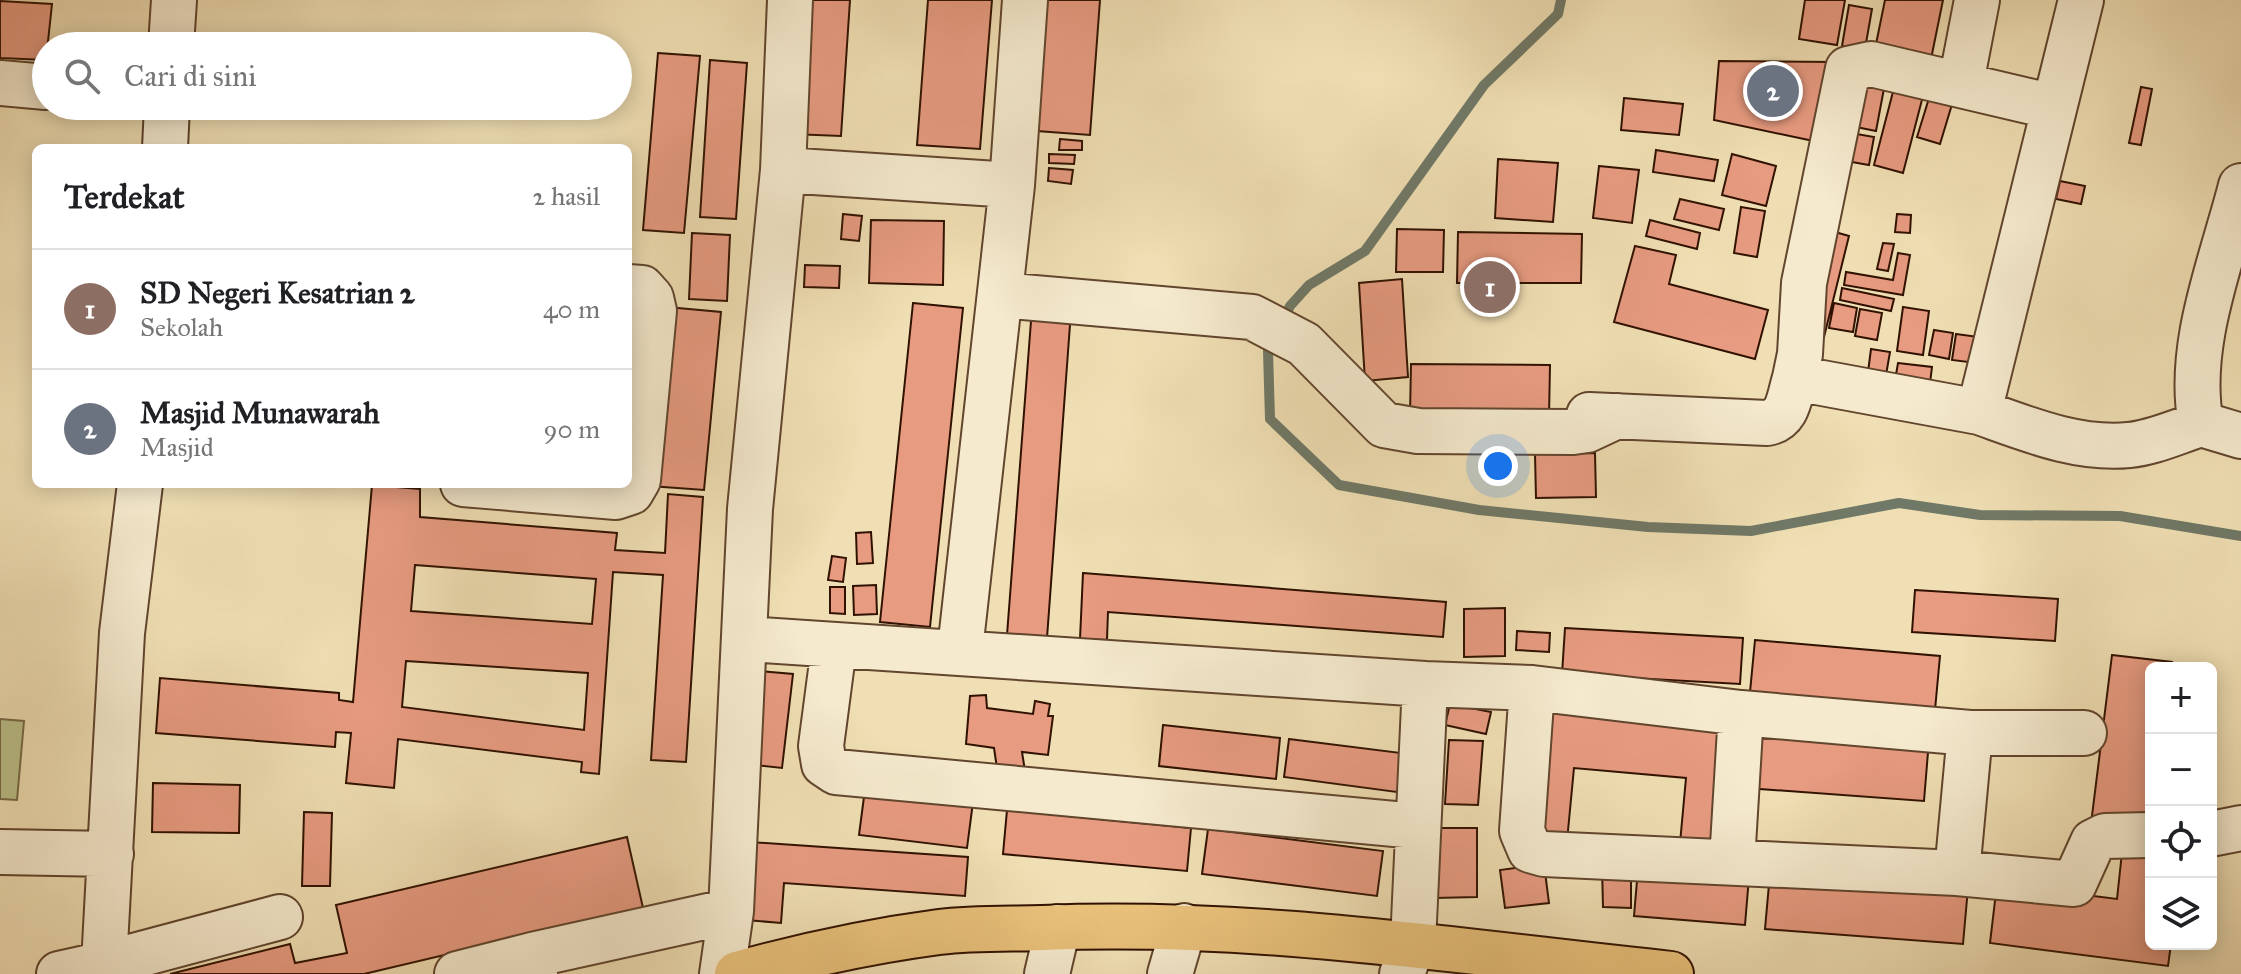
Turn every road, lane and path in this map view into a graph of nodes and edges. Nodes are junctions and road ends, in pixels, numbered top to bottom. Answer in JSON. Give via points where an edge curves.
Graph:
{"nodes":[{"id":1,"x":174,"y":0,"type":"edge"},
{"id":2,"x":790,"y":0,"type":"edge"},
{"id":3,"x":1025,"y":0,"type":"edge"},
{"id":4,"x":1977,"y":0,"type":"edge"},
{"id":5,"x":2081,"y":0,"type":"edge"},
{"id":6,"x":172,"y":32,"type":"edge"},
{"id":7,"x":0,"y":83,"type":"edge"},
{"id":8,"x":1961,"y":83,"type":"junction"},
{"id":9,"x":32,"y":86,"type":"edge"},
{"id":10,"x":2054,"y":107,"type":"junction"},
{"id":11,"x":166,"y":120,"type":"edge"},
{"id":12,"x":165,"y":144,"type":"edge"},
{"id":13,"x":783,"y":170,"type":"junction"},
{"id":14,"x":1012,"y":185,"type":"junction"},
{"id":15,"x":2241,"y":186,"type":"edge"},
{"id":16,"x":632,"y":287,"type":"edge"},
{"id":17,"x":1001,"y":295,"type":"junction"},
{"id":18,"x":1795,"y":378,"type":"junction"},
{"id":19,"x":1979,"y":412,"type":"junction"},
{"id":20,"x":2221,"y":430,"type":"edge"},
{"id":21,"x":140,"y":488,"type":"edge"},
{"id":22,"x":510,"y":488,"type":"edge"},
{"id":23,"x":746,"y":639,"type":"junction"},
{"id":24,"x":834,"y":647,"type":"junction"},
{"id":25,"x":960,"y":650,"type":"junction"},
{"id":26,"x":1425,"y":684,"type":"junction"},
{"id":27,"x":1532,"y":688,"type":"junction"},
{"id":28,"x":1741,"y":713,"type":"junction"},
{"id":29,"x":1970,"y":733,"type":"junction"},
{"id":30,"x":2084,"y":733,"type":"dead end"},
{"id":31,"x":1416,"y":826,"type":"junction"},
{"id":32,"x":2241,"y":828,"type":"edge"},
{"id":33,"x":2217,"y":833,"type":"edge"},
{"id":34,"x":2145,"y":835,"type":"edge"},
{"id":35,"x":0,"y":852,"type":"edge"},
{"id":36,"x":111,"y":854,"type":"junction"},
{"id":37,"x":1732,"y":862,"type":"junction"},
{"id":38,"x":1957,"y":873,"type":"junction"},
{"id":39,"x":731,"y":911,"type":"junction"},
{"id":40,"x":280,"y":917,"type":"dead end"},
{"id":41,"x":1184,"y":926,"type":"junction"},
{"id":42,"x":1058,"y":927,"type":"junction"},
{"id":43,"x":1408,"y":958,"type":"edge"},
{"id":44,"x":104,"y":964,"type":"junction"},
{"id":45,"x":534,"y":965,"type":"edge"},
{"id":46,"x":1502,"y":965,"type":"edge"},
{"id":47,"x":59,"y":974,"type":"edge"},
{"id":48,"x":457,"y":974,"type":"edge"},
{"id":49,"x":722,"y":974,"type":"edge"},
{"id":50,"x":737,"y":974,"type":"edge"},
{"id":51,"x":1047,"y":974,"type":"edge"},
{"id":52,"x":1170,"y":974,"type":"edge"},
{"id":53,"x":1671,"y":974,"type":"edge"}],
"edges":[{"from":1,"to":6,"type":"street"},
{"from":2,"to":13,"type":"street"},
{"from":3,"to":14,"type":"street"},
{"from":4,"to":8,"type":"street"},
{"from":5,"to":10,"type":"street"},
{"from":7,"to":9,"type":"street"},
{"from":8,"to":10,"type":"street"},
{"from":8,"to":18,"type":"street","via":[[1871,64],[1848,69],[1804,283]]},
{"from":10,"to":19,"type":"street"},
{"from":11,"to":12,"type":"street"},
{"from":13,"to":14,"type":"street"},
{"from":13,"to":23,"type":"street","via":[[750,509]]},
{"from":14,"to":17,"type":"street"},
{"from":15,"to":20,"type":"street","via":[[2201,340],[2195,396]]},
{"from":16,"to":22,"type":"street","via":[[642,288],[654,311],[638,480],[631,492],[616,497]]},
{"from":17,"to":18,"type":"street","via":[[1257,320],[1297,341],[1384,425],[1418,431],[1573,432],[1587,430],[1603,416],[1777,421]]},
{"from":17,"to":25,"type":"street"},
{"from":18,"to":19,"type":"street"},
{"from":19,"to":20,"type":"street","via":[[2086,444],[2131,445]]},
{"from":21,"to":36,"type":"street","via":[[122,633]]},
{"from":23,"to":24,"type":"street"},
{"from":23,"to":39,"type":"street"},
{"from":24,"to":25,"type":"street"},
{"from":24,"to":31,"type":"street","via":[[821,746],[824,764],[836,772]]},
{"from":25,"to":26,"type":"street"},
{"from":26,"to":27,"type":"street"},
{"from":26,"to":31,"type":"street"},
{"from":27,"to":28,"type":"street"},
{"from":27,"to":37,"type":"street","via":[[1522,831],[1530,850]]},
{"from":28,"to":29,"type":"street"},
{"from":28,"to":37,"type":"street"},
{"from":29,"to":30,"type":"street"},
{"from":29,"to":38,"type":"street"},
{"from":31,"to":43,"type":"street"},
{"from":32,"to":33,"type":"street"},
{"from":34,"to":38,"type":"street","via":[[2105,836],[2093,842],[2074,884]]},
{"from":35,"to":36,"type":"street"},
{"from":36,"to":44,"type":"street"},
{"from":37,"to":38,"type":"street"},
{"from":39,"to":45,"type":"street"},
{"from":39,"to":49,"type":"street"},
{"from":40,"to":44,"type":"street"},
{"from":41,"to":42,"type":"main road"},
{"from":41,"to":43,"type":"main road"},
{"from":41,"to":52,"type":"street"},
{"from":42,"to":50,"type":"main road","via":[[939,932]]},
{"from":42,"to":51,"type":"street"},
{"from":43,"to":46,"type":"main road"},
{"from":44,"to":47,"type":"street"},
{"from":45,"to":48,"type":"street"},
{"from":46,"to":53,"type":"main road"}]}
